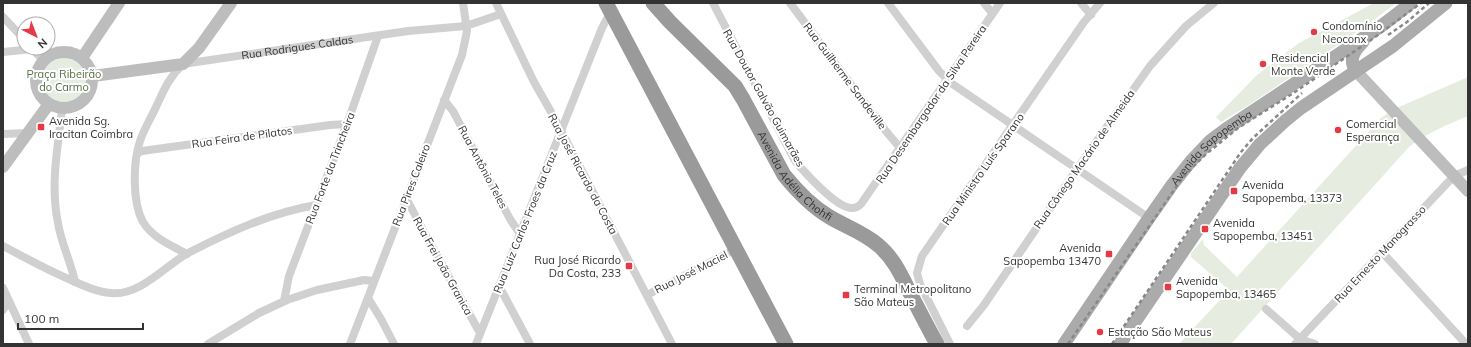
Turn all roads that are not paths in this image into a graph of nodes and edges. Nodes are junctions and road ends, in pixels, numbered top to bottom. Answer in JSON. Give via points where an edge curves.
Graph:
{"nodes":[{"id":1,"x":119,"y":3,"type":"edge"},
{"id":2,"x":231,"y":3,"type":"edge"},
{"id":3,"x":463,"y":3,"type":"edge"},
{"id":4,"x":496,"y":3,"type":"edge"},
{"id":5,"x":653,"y":3,"type":"edge"},
{"id":6,"x":713,"y":3,"type":"edge"},
{"id":7,"x":790,"y":3,"type":"edge"},
{"id":8,"x":888,"y":3,"type":"edge"},
{"id":9,"x":984,"y":3,"type":"edge"},
{"id":10,"x":1000,"y":3,"type":"edge"},
{"id":11,"x":1081,"y":3,"type":"edge"},
{"id":12,"x":1100,"y":3,"type":"edge"},
{"id":13,"x":1214,"y":3,"type":"edge"},
{"id":14,"x":1411,"y":3,"type":"edge"},
{"id":15,"x":1446,"y":3,"type":"edge"},
{"id":16,"x":609,"y":7,"type":"edge"},
{"id":17,"x":501,"y":14,"type":"junction"},
{"id":18,"x":992,"y":14,"type":"junction"},
{"id":19,"x":1090,"y":15,"type":"junction"},
{"id":20,"x":3,"y":17,"type":"edge"},
{"id":21,"x":466,"y":26,"type":"junction"},
{"id":22,"x":1379,"y":28,"type":"junction"},
{"id":23,"x":16,"y":31,"type":"edge"},
{"id":24,"x":378,"y":36,"type":"junction"},
{"id":25,"x":16,"y":50,"type":"edge"},
{"id":26,"x":3,"y":52,"type":"edge"},
{"id":27,"x":39,"y":56,"type":"edge"},
{"id":28,"x":82,"y":58,"type":"junction"},
{"id":29,"x":44,"y":61,"type":"junction"},
{"id":30,"x":183,"y":64,"type":"junction"},
{"id":31,"x":1356,"y":71,"type":"junction"},
{"id":32,"x":93,"y":76,"type":"junction"},
{"id":33,"x":948,"y":80,"type":"junction"},
{"id":34,"x":444,"y":100,"type":"junction"},
{"id":35,"x":49,"y":104,"type":"junction"},
{"id":36,"x":62,"y":109,"type":"junction"},
{"id":37,"x":347,"y":124,"type":"junction"},
{"id":38,"x":1013,"y":125,"type":"junction"},
{"id":39,"x":561,"y":130,"type":"junction"},
{"id":40,"x":3,"y":134,"type":"edge"},
{"id":41,"x":26,"y":134,"type":"junction"},
{"id":42,"x":900,"y":148,"type":"junction"},
{"id":43,"x":138,"y":153,"type":"junction"},
{"id":44,"x":3,"y":166,"type":"edge"},
{"id":45,"x":1077,"y":169,"type":"junction"},
{"id":46,"x":1468,"y":170,"type":"edge"},
{"id":47,"x":1454,"y":176,"type":"junction"},
{"id":48,"x":1468,"y":191,"type":"edge"},
{"id":49,"x":406,"y":198,"type":"junction"},
{"id":50,"x":861,"y":204,"type":"joint"},
{"id":51,"x":316,"y":205,"type":"junction"},
{"id":52,"x":1149,"y":218,"type":"junction"},
{"id":53,"x":520,"y":234,"type":"junction"},
{"id":54,"x":4,"y":247,"type":"edge"},
{"id":55,"x":736,"y":249,"type":"junction"},
{"id":56,"x":1382,"y":252,"type":"junction"},
{"id":57,"x":187,"y":254,"type":"junction"},
{"id":58,"x":374,"y":281,"type":"junction"},
{"id":59,"x":75,"y":282,"type":"junction"},
{"id":60,"x":499,"y":286,"type":"junction"},
{"id":61,"x":3,"y":288,"type":"edge"},
{"id":62,"x":647,"y":295,"type":"junction"},
{"id":63,"x":368,"y":298,"type":"junction"},
{"id":64,"x":10,"y":301,"type":"junction"},
{"id":65,"x":284,"y":301,"type":"junction"},
{"id":66,"x":1266,"y":309,"type":"dead end"},
{"id":67,"x":3,"y":310,"type":"edge"},
{"id":68,"x":967,"y":326,"type":"dead end"},
{"id":69,"x":480,"y":333,"type":"junction"},
{"id":70,"x":1298,"y":341,"type":"edge"},
{"id":71,"x":29,"y":344,"type":"edge"},
{"id":72,"x":208,"y":344,"type":"edge"},
{"id":73,"x":350,"y":344,"type":"edge"},
{"id":74,"x":394,"y":344,"type":"edge"},
{"id":75,"x":476,"y":344,"type":"edge"},
{"id":76,"x":530,"y":344,"type":"edge"},
{"id":77,"x":672,"y":344,"type":"edge"},
{"id":78,"x":786,"y":344,"type":"edge"},
{"id":79,"x":937,"y":344,"type":"edge"},
{"id":80,"x":950,"y":344,"type":"edge"},
{"id":81,"x":1064,"y":344,"type":"edge"},
{"id":82,"x":1120,"y":344,"type":"edge"},
{"id":83,"x":1315,"y":344,"type":"edge"},
{"id":84,"x":1466,"y":344,"type":"edge"}],
"edges":[{"from":1,"to":28,"type":"street"},
{"from":2,"to":30,"type":"street","via":[[199,48]]},
{"from":3,"to":21,"type":"street","name":"Rua Pires Caleiro"},
{"from":4,"to":17,"type":"street","name":"Rua José Ricardo da Costa"},
{"from":5,"to":79,"type":"highway","name":"Avenida Adélia Chohfi","via":[[735,86],[792,185],[807,201],[862,234],[890,257]]},
{"from":6,"to":50,"type":"street","name":"Rua Doutor Galvão Guimarães","via":[[794,159],[810,179],[843,205],[852,209]]},
{"from":7,"to":42,"type":"street","name":"Rua Guilherme Sandeville"},
{"from":8,"to":33,"type":"street"},
{"from":9,"to":18,"type":"street"},
{"from":10,"to":18,"type":"street","name":"Rua Desembargador da Silva Pereira"},
{"from":11,"to":19,"type":"street"},
{"from":12,"to":19,"type":"street","name":"Rua Ministro Luís Sparano"},
{"from":13,"to":45,"type":"street","name":"Rua Cônego Macário de Almeida","via":[[1186,26],[1150,66]]},
{"from":14,"to":22,"type":"main road","name":"Avenida Sapopemba"},
{"from":15,"to":31,"type":"main road","via":[[1393,46]]},
{"from":16,"to":39,"type":"street","name":"Rua Luiz Carlos Froes da Cruz"},
{"from":16,"to":55,"type":"highway"},
{"from":17,"to":21,"type":"street","name":"Rua Rodrigues Caldas"},
{"from":17,"to":39,"type":"street","name":"Rua José Ricardo da Costa"},
{"from":18,"to":33,"type":"street","name":"Rua Desembargador da Silva Pereira"},
{"from":19,"to":38,"type":"street","name":"Rua Ministro Luís Sparano"},
{"from":20,"to":23,"type":"street"},
{"from":21,"to":24,"type":"street","name":"Rua Rodrigues Caldas"},
{"from":21,"to":34,"type":"street","name":"Rua Pires Caleiro","via":[[462,55]]},
{"from":22,"to":31,"type":"main road","via":[[1353,55],[1352,64]]},
{"from":22,"to":52,"type":"main road","name":"Avenida Sapopemba","via":[[1215,137],[1191,160]]},
{"from":24,"to":30,"type":"street","name":"Rua Rodrigues Caldas"},
{"from":24,"to":37,"type":"street","name":"Rua Forte da Trincheira"},
{"from":25,"to":26,"type":"street"},
{"from":27,"to":29,"type":"street"},
{"from":28,"to":29,"type":"street","via":[[73,53],[62,52]]},
{"from":28,"to":32,"type":"street"},
{"from":29,"to":35,"type":"street","via":[[36,75],[36,84],[42,99]]},
{"from":30,"to":32,"type":"street","name":"Rua Rodrigues Caldas"},
{"from":30,"to":43,"type":"street","via":[[169,79],[140,141]]},
{"from":31,"to":47,"type":"street"},
{"from":31,"to":82,"type":"main road","via":[[1301,108],[1275,129],[1250,155]]},
{"from":32,"to":36,"type":"street","via":[[91,91],[82,102]]},
{"from":33,"to":38,"type":"street"},
{"from":33,"to":42,"type":"street","name":"Rua Desembargador da Silva Pereira"},
{"from":34,"to":49,"type":"street","name":"Rua Pires Caleiro"},
{"from":34,"to":53,"type":"street","name":"Rua Antônio Teles","via":[[454,112]]},
{"from":35,"to":36,"type":"street"},
{"from":35,"to":41,"type":"street"},
{"from":36,"to":59,"type":"street","via":[[54,176],[56,210]]},
{"from":37,"to":43,"type":"street","name":"Rua Feira de Pilatos"},
{"from":37,"to":51,"type":"street","name":"Rua Forte da Trincheira"},
{"from":38,"to":45,"type":"street"},
{"from":38,"to":80,"type":"street","name":"Rua Ministro Luís Sparano","via":[[922,256],[917,273]]},
{"from":39,"to":53,"type":"street","name":"Rua Luiz Carlos Froes da Cruz"},
{"from":39,"to":62,"type":"street","name":"Rua José Ricardo da Costa"},
{"from":40,"to":41,"type":"street"},
{"from":41,"to":44,"type":"street"},
{"from":42,"to":50,"type":"street","name":"Rua Desembargador da Silva Pereira"},
{"from":43,"to":57,"type":"street","via":[[135,196],[140,215],[159,240]]},
{"from":45,"to":52,"type":"street"},
{"from":45,"to":68,"type":"street","name":"Rua Cônego Macário de Almeida"},
{"from":46,"to":47,"type":"street","name":"Rua Ernesto Manograsso"},
{"from":47,"to":48,"type":"street"},
{"from":47,"to":56,"type":"street","name":"Rua Ernesto Manograsso"},
{"from":49,"to":58,"type":"street","name":"Rua Pires Caleiro"},
{"from":49,"to":69,"type":"street","name":"Rua Frei João Granica"},
{"from":51,"to":57,"type":"street","via":[[275,214]]},
{"from":51,"to":65,"type":"street","name":"Rua Forte da Trincheira","via":[[289,276]]},
{"from":52,"to":81,"type":"main road","name":"Avenida Sapopemba"},
{"from":53,"to":60,"type":"street","name":"Rua Luiz Carlos Froes da Cruz"},
{"from":54,"to":59,"type":"street"},
{"from":55,"to":62,"type":"street","name":"Rua José Maciel"},
{"from":55,"to":78,"type":"highway"},
{"from":56,"to":70,"type":"street","name":"Rua Ernesto Manograsso"},
{"from":56,"to":84,"type":"street"},
{"from":57,"to":59,"type":"street","via":[[145,284],[128,290],[113,293],[93,290]]},
{"from":58,"to":63,"type":"street","name":"Rua Pires Caleiro"},
{"from":58,"to":65,"type":"street","via":[[364,280],[317,290]]},
{"from":60,"to":69,"type":"street","name":"Rua Luiz Carlos Froes da Cruz"},
{"from":60,"to":76,"type":"street"},
{"from":61,"to":64,"type":"street"},
{"from":62,"to":77,"type":"street","name":"Rua José Ricardo da Costa"},
{"from":63,"to":73,"type":"street","name":"Rua Pires Caleiro"},
{"from":63,"to":74,"type":"street"},
{"from":64,"to":67,"type":"street"},
{"from":64,"to":71,"type":"street"},
{"from":65,"to":72,"type":"street"},
{"from":66,"to":70,"type":"street"},
{"from":69,"to":75,"type":"street","name":"Rua Luiz Carlos Froes da Cruz"},
{"from":70,"to":83,"type":"street"}]}
